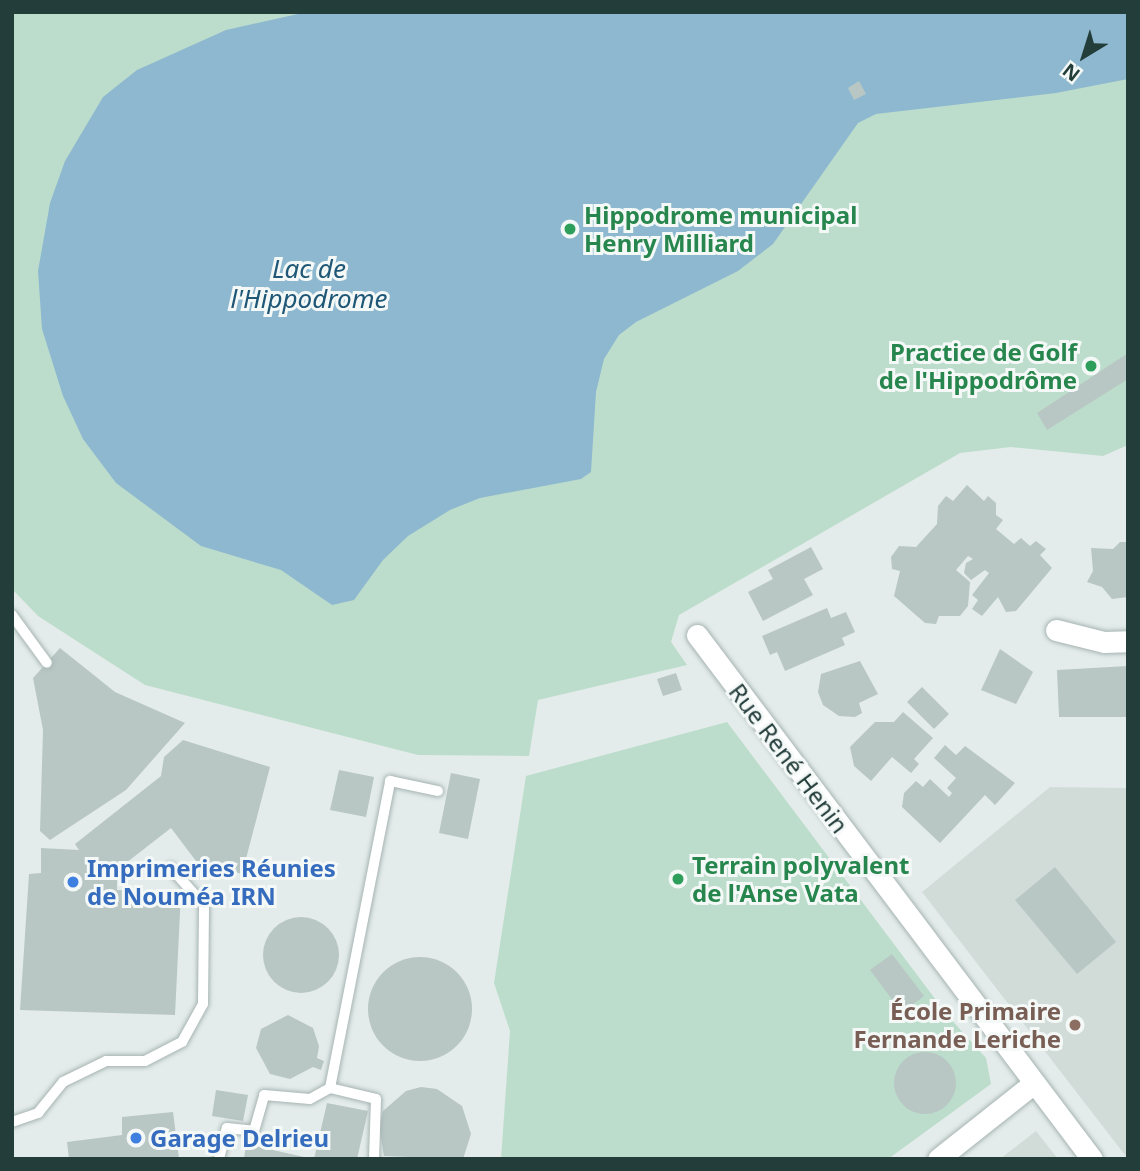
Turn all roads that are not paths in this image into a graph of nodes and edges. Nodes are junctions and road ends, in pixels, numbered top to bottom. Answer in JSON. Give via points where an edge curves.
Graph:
{"nodes":[{"id":1,"x":12,"y":615,"type":"edge"},
{"id":2,"x":1056,"y":630,"type":"dead end"},
{"id":3,"x":697,"y":635,"type":"dead end"},
{"id":4,"x":1128,"y":641,"type":"edge"},
{"id":5,"x":47,"y":663,"type":"dead end"},
{"id":6,"x":438,"y":791,"type":"dead end"},
{"id":7,"x":171,"y":868,"type":"dead end"},
{"id":8,"x":1034,"y":1083,"type":"junction"},
{"id":9,"x":330,"y":1088,"type":"junction"},
{"id":10,"x":12,"y":1122,"type":"edge"},
{"id":11,"x":219,"y":1159,"type":"edge"},
{"id":12,"x":374,"y":1159,"type":"edge"},
{"id":13,"x":938,"y":1159,"type":"edge"},
{"id":14,"x":1092,"y":1159,"type":"edge"}],
"edges":[{"from":1,"to":5,"type":"lane"},
{"from":2,"to":4,"type":"street","via":[[1104,642]]},
{"from":3,"to":8,"type":"street","name":"Rue René Henin"},
{"from":6,"to":9,"type":"lane","via":[[390,781]]},
{"from":7,"to":10,"type":"lane","via":[[204,905],[203,1004],[182,1042],[145,1061],[106,1061],[63,1082],[38,1113]]},
{"from":8,"to":13,"type":"street"},
{"from":8,"to":14,"type":"street","name":"Rue René Henin"},
{"from":9,"to":11,"type":"lane","via":[[310,1099],[264,1095],[254,1131],[227,1128]]},
{"from":9,"to":12,"type":"lane","via":[[376,1099]]}]}
